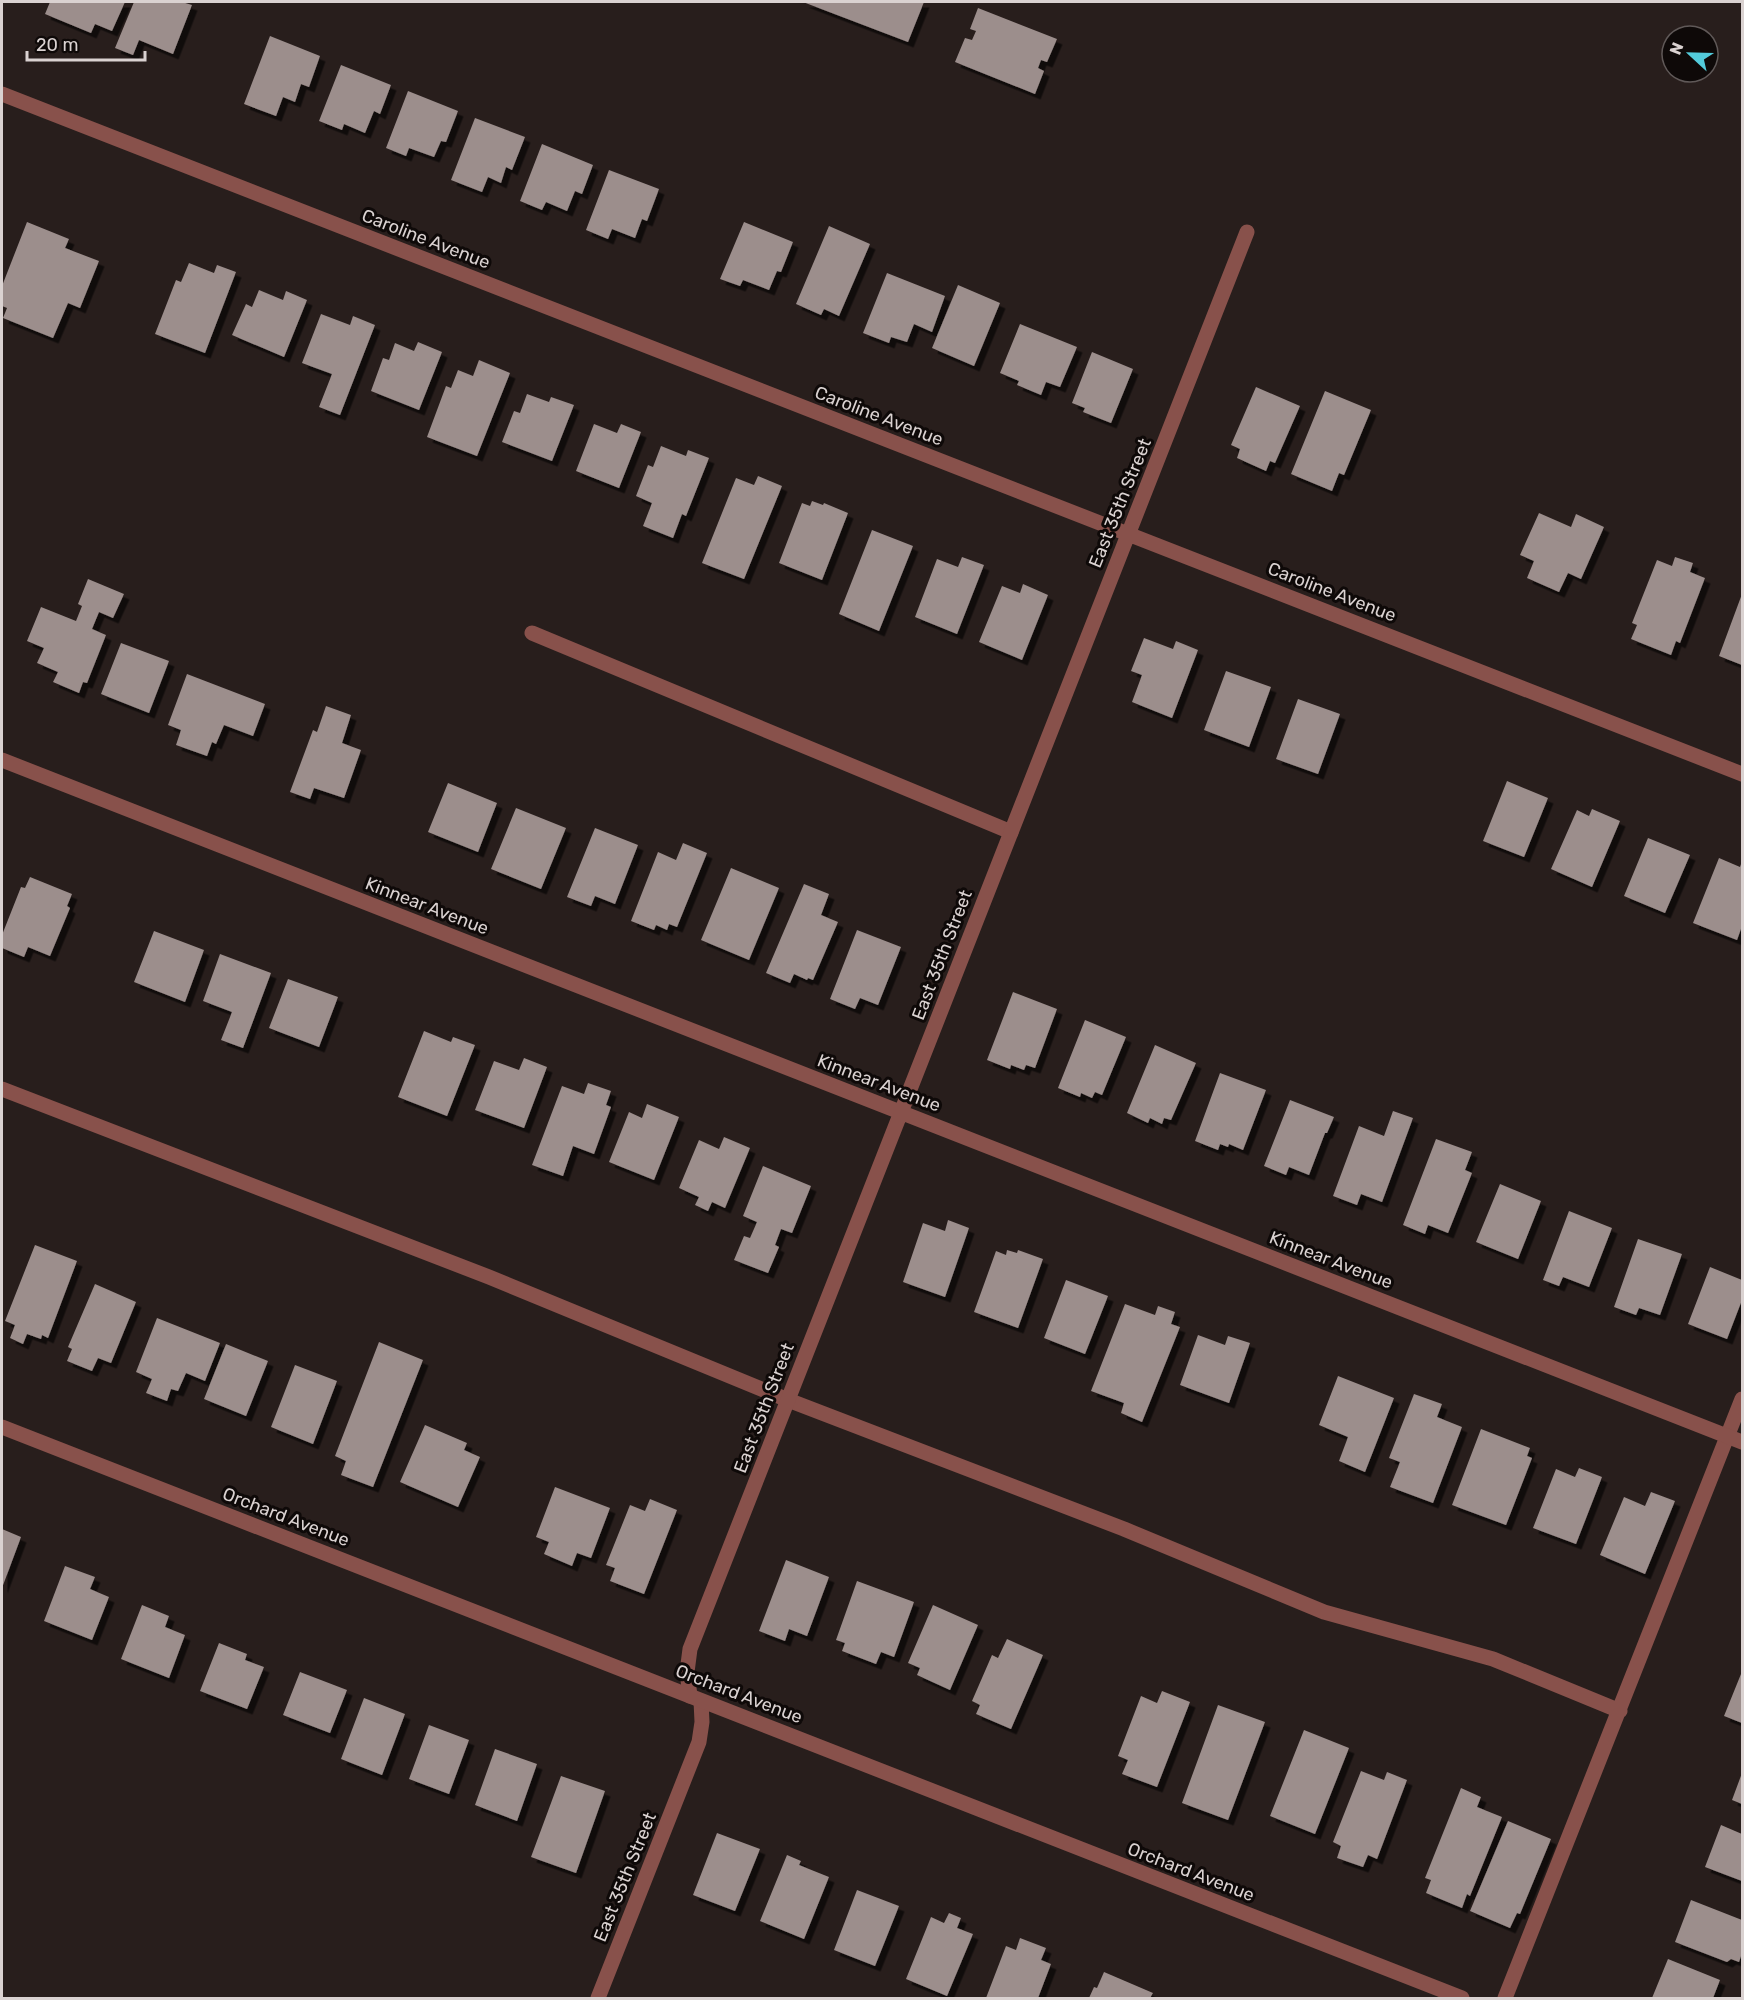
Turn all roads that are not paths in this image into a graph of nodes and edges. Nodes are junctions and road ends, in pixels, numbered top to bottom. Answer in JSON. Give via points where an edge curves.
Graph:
{"nodes":[{"id":1,"x":2,"y":94,"type":"edge"},
{"id":2,"x":1247,"y":232,"type":"dead end"},
{"id":3,"x":1128,"y":534,"type":"junction"},
{"id":4,"x":532,"y":633,"type":"dead end"},
{"id":5,"x":2,"y":759,"type":"edge"},
{"id":6,"x":1743,"y":774,"type":"edge"},
{"id":7,"x":1011,"y":832,"type":"junction"},
{"id":8,"x":2,"y":1089,"type":"edge"},
{"id":9,"x":901,"y":1113,"type":"junction"},
{"id":10,"x":1743,"y":1399,"type":"edge"},
{"id":11,"x":788,"y":1400,"type":"junction"},
{"id":12,"x":2,"y":1427,"type":"edge"},
{"id":13,"x":1728,"y":1436,"type":"junction"},
{"id":14,"x":1743,"y":1442,"type":"edge"},
{"id":15,"x":696,"y":1698,"type":"junction"},
{"id":16,"x":1620,"y":1711,"type":"junction"},
{"id":17,"x":598,"y":1998,"type":"edge"},
{"id":18,"x":1462,"y":1998,"type":"edge"},
{"id":19,"x":1505,"y":1998,"type":"edge"}],
"edges":[{"from":1,"to":3,"type":"street","name":"Caroline Avenue"},
{"from":2,"to":3,"type":"street","name":"East 35th Street"},
{"from":3,"to":6,"type":"street","name":"Caroline Avenue"},
{"from":3,"to":7,"type":"street","name":"East 35th Street"},
{"from":4,"to":7,"type":"street"},
{"from":5,"to":9,"type":"street","name":"Kinnear Avenue"},
{"from":7,"to":9,"type":"street","name":"East 35th Street"},
{"from":8,"to":11,"type":"street","via":[[489,1277]]},
{"from":9,"to":11,"type":"street","name":"East 35th Street"},
{"from":9,"to":13,"type":"street","name":"Kinnear Avenue"},
{"from":10,"to":13,"type":"street"},
{"from":11,"to":15,"type":"street","name":"East 35th Street","via":[[690,1649],[687,1672]]},
{"from":11,"to":16,"type":"street","via":[[1124,1529],[1324,1612],[1493,1659]]},
{"from":12,"to":15,"type":"street","name":"Orchard Avenue"},
{"from":13,"to":14,"type":"street","name":"Kinnear Avenue"},
{"from":13,"to":16,"type":"street"},
{"from":15,"to":17,"type":"street","name":"East 35th Street","via":[[702,1722],[699,1742]]},
{"from":15,"to":18,"type":"street","name":"Orchard Avenue"},
{"from":16,"to":19,"type":"street"}]}
